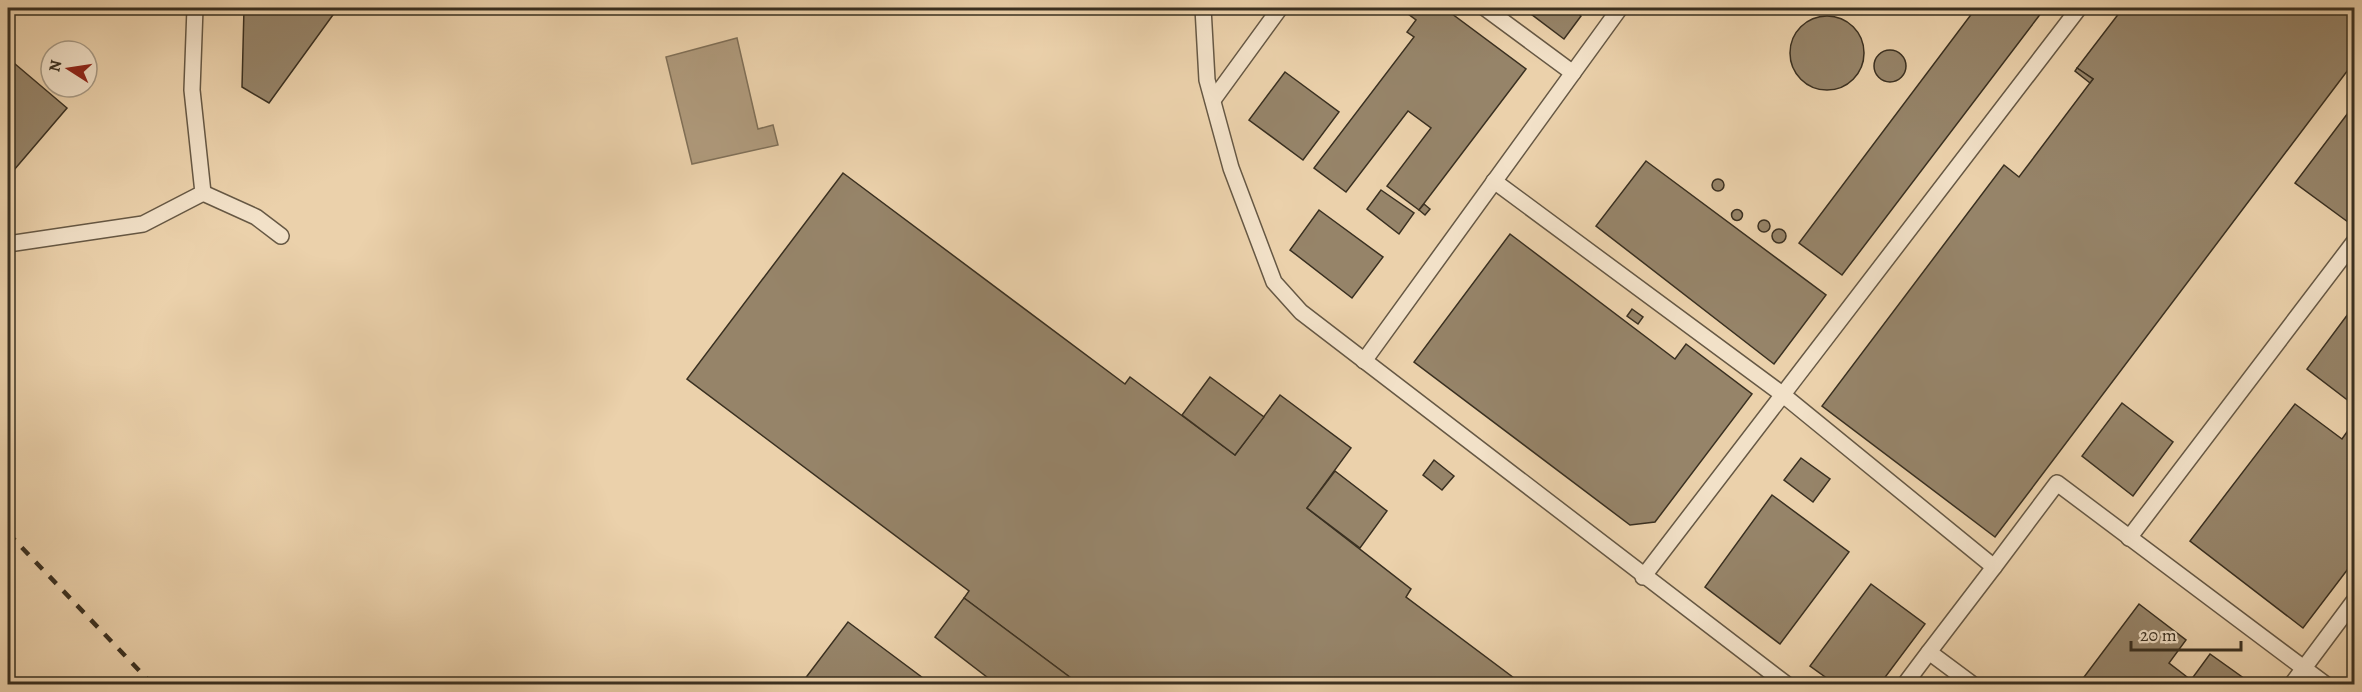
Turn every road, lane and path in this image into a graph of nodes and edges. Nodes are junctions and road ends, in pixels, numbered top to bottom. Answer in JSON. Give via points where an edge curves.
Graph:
{"nodes":[{"id":1,"x":195,"y":8,"type":"edge"},
{"id":2,"x":1203,"y":8,"type":"edge"},
{"id":3,"x":1280,"y":8,"type":"edge"},
{"id":4,"x":1485,"y":8,"type":"edge"},
{"id":5,"x":1620,"y":8,"type":"edge"},
{"id":6,"x":2079,"y":8,"type":"edge"},
{"id":7,"x":1573,"y":73,"type":"junction"},
{"id":8,"x":1213,"y":100,"type":"junction"},
{"id":9,"x":1494,"y":181,"type":"junction"},
{"id":10,"x":203,"y":193,"type":"junction"},
{"id":11,"x":281,"y":236,"type":"dead end"},
{"id":12,"x":2355,"y":242,"type":"edge"},
{"id":13,"x":8,"y":244,"type":"edge"},
{"id":14,"x":1364,"y":361,"type":"junction"},
{"id":15,"x":1782,"y":394,"type":"junction"},
{"id":16,"x":2129,"y":538,"type":"junction"},
{"id":17,"x":1994,"y":567,"type":"junction"},
{"id":18,"x":1643,"y":577,"type":"junction"},
{"id":19,"x":2355,"y":601,"type":"edge"},
{"id":20,"x":1929,"y":652,"type":"junction"},
{"id":21,"x":2304,"y":669,"type":"junction"},
{"id":22,"x":1786,"y":684,"type":"edge"},
{"id":23,"x":1905,"y":684,"type":"edge"},
{"id":24,"x":1972,"y":684,"type":"edge"},
{"id":25,"x":2292,"y":684,"type":"edge"},
{"id":26,"x":2325,"y":684,"type":"edge"}],
"edges":[{"from":1,"to":10,"type":"lane","via":[[192,90]]},
{"from":2,"to":8,"type":"lane","via":[[1207,80]]},
{"from":3,"to":8,"type":"lane"},
{"from":4,"to":7,"type":"lane"},
{"from":5,"to":7,"type":"lane"},
{"from":6,"to":15,"type":"lane"},
{"from":7,"to":9,"type":"lane"},
{"from":8,"to":14,"type":"lane","via":[[1231,168],[1274,282],[1301,312]]},
{"from":9,"to":14,"type":"lane"},
{"from":9,"to":15,"type":"lane"},
{"from":10,"to":11,"type":"lane","via":[[256,217]]},
{"from":10,"to":13,"type":"lane","via":[[143,224]]},
{"from":12,"to":16,"type":"lane"},
{"from":14,"to":18,"type":"lane"},
{"from":15,"to":17,"type":"lane"},
{"from":15,"to":18,"type":"lane"},
{"from":16,"to":17,"type":"lane","via":[[2057,483]]},
{"from":16,"to":21,"type":"lane"},
{"from":17,"to":20,"type":"lane"},
{"from":18,"to":22,"type":"lane"},
{"from":19,"to":21,"type":"lane"},
{"from":20,"to":23,"type":"lane"},
{"from":20,"to":24,"type":"lane"},
{"from":21,"to":25,"type":"lane"},
{"from":21,"to":26,"type":"lane"}]}
